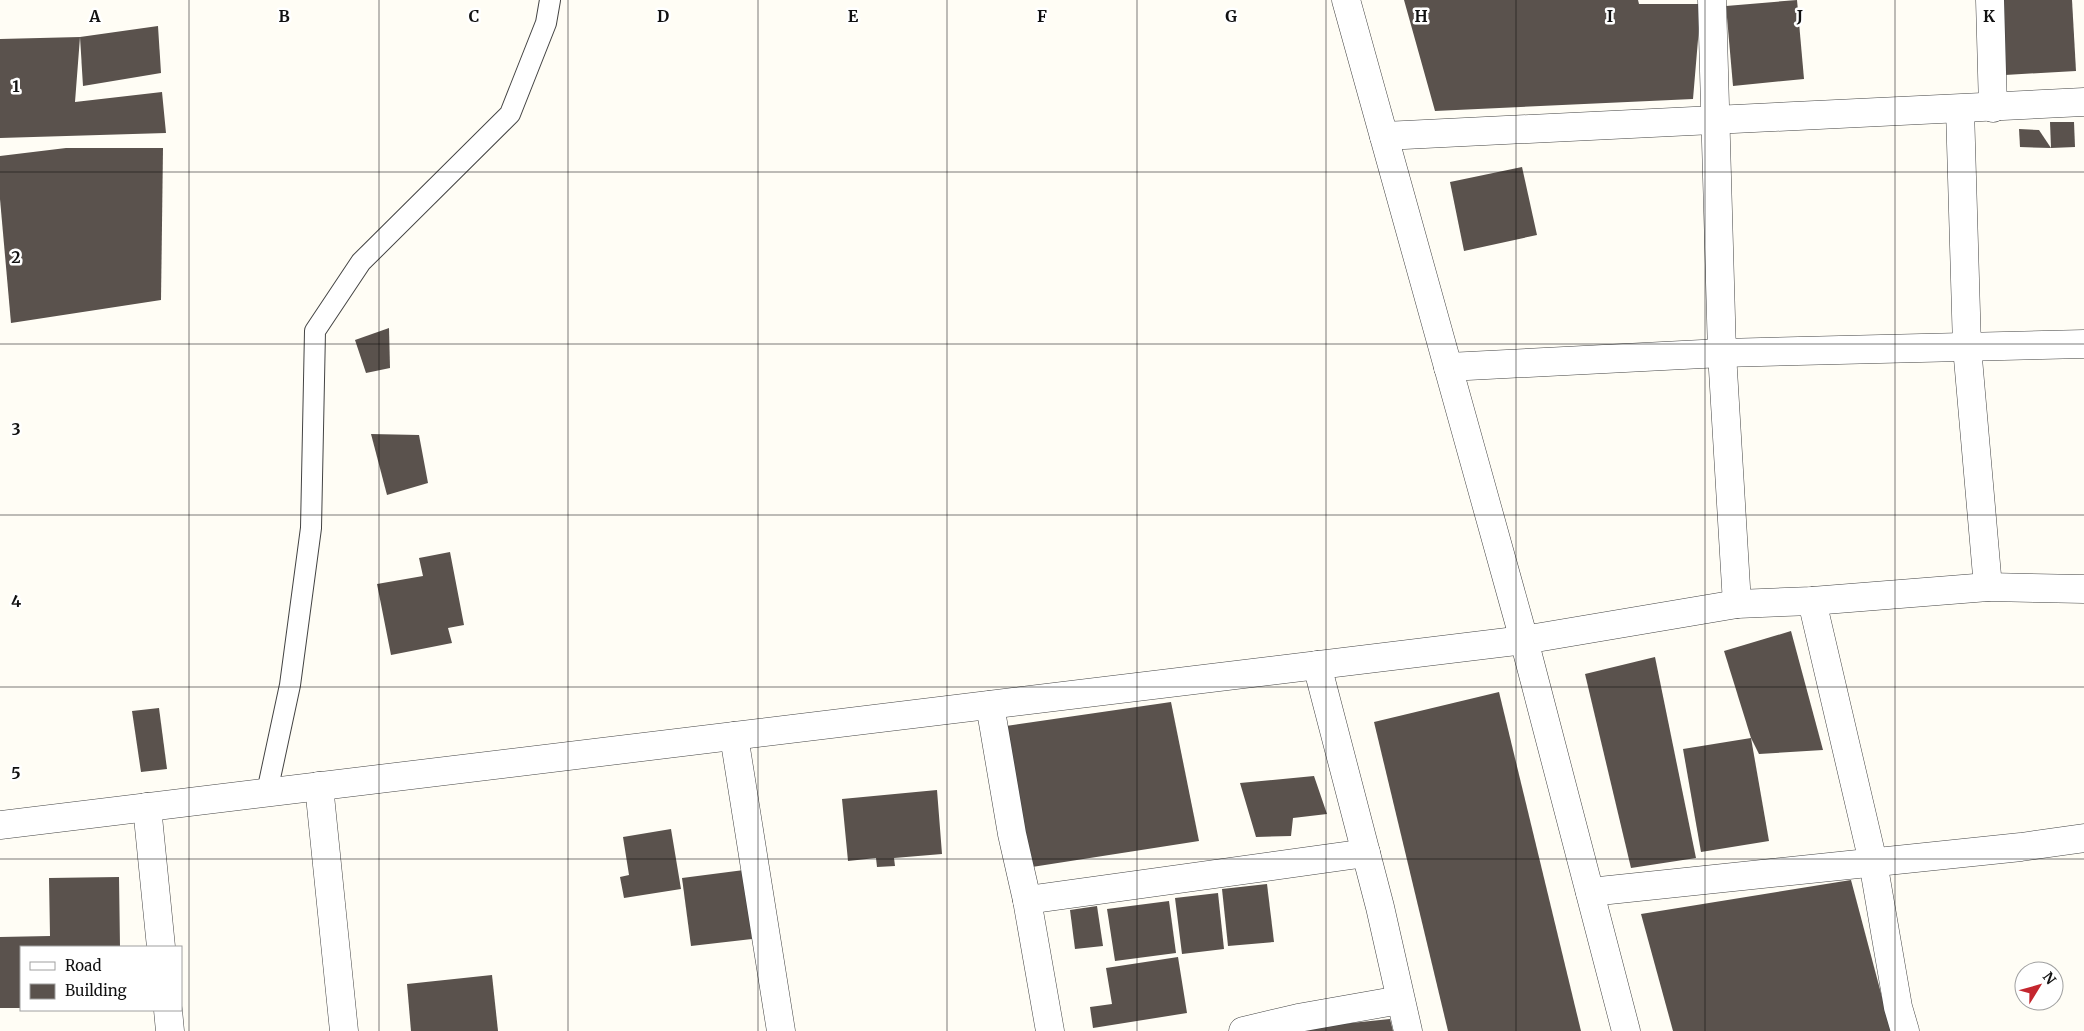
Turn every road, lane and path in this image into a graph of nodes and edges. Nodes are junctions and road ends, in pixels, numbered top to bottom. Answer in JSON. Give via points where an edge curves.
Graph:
{"nodes":[{"id":1,"x":550,"y":0,"type":"edge"},
{"id":2,"x":1346,"y":0,"type":"edge"},
{"id":3,"x":1712,"y":0,"type":"edge"},
{"id":4,"x":1990,"y":0,"type":"edge"},
{"id":5,"x":2084,"y":102,"type":"edge"},
{"id":6,"x":1993,"y":108,"type":"junction"},
{"id":7,"x":1960,"y":109,"type":"junction"},
{"id":8,"x":1716,"y":119,"type":"junction"},
{"id":9,"x":1384,"y":136,"type":"junction"},
{"id":10,"x":2084,"y":344,"type":"edge"},
{"id":11,"x":1967,"y":348,"type":"junction"},
{"id":12,"x":1722,"y":353,"type":"junction"},
{"id":13,"x":1448,"y":367,"type":"junction"},
{"id":14,"x":1988,"y":587,"type":"junction"},
{"id":15,"x":2084,"y":589,"type":"edge"},
{"id":16,"x":1812,"y":601,"type":"junction"},
{"id":17,"x":1737,"y":604,"type":"junction"},
{"id":18,"x":1524,"y":640,"type":"junction"},
{"id":19,"x":1317,"y":665,"type":"junction"},
{"id":20,"x":990,"y":705,"type":"junction"},
{"id":21,"x":734,"y":736,"type":"junction"},
{"id":22,"x":319,"y":786,"type":"junction"},
{"id":23,"x":266,"y":792,"type":"junction"},
{"id":24,"x":147,"y":807,"type":"junction"},
{"id":25,"x":0,"y":825,"type":"edge"},
{"id":26,"x":2084,"y":838,"type":"edge"},
{"id":27,"x":1366,"y":853,"type":"junction"},
{"id":28,"x":1874,"y":862,"type":"junction"},
{"id":29,"x":1590,"y":892,"type":"junction"},
{"id":30,"x":1027,"y":900,"type":"junction"},
{"id":31,"x":161,"y":946,"type":"edge"},
{"id":32,"x":1400,"y":1000,"type":"junction"},
{"id":33,"x":168,"y":1011,"type":"edge"},
{"id":34,"x":170,"y":1031,"type":"edge"},
{"id":35,"x":344,"y":1031,"type":"edge"},
{"id":36,"x":781,"y":1031,"type":"edge"},
{"id":37,"x":1050,"y":1031,"type":"edge"},
{"id":38,"x":1243,"y":1031,"type":"edge"},
{"id":39,"x":1408,"y":1031,"type":"edge"},
{"id":40,"x":1626,"y":1031,"type":"edge"},
{"id":41,"x":1905,"y":1031,"type":"edge"}],
"edges":[{"from":1,"to":23,"type":"lane","via":[[546,23],[510,114],[361,262],[315,330],[311,528],[290,685]]},
{"from":2,"to":9,"type":"street"},
{"from":3,"to":8,"type":"street"},
{"from":4,"to":6,"type":"street"},
{"from":5,"to":6,"type":"street"},
{"from":6,"to":7,"type":"street"},
{"from":7,"to":8,"type":"street"},
{"from":7,"to":11,"type":"street"},
{"from":8,"to":9,"type":"street"},
{"from":8,"to":12,"type":"street"},
{"from":9,"to":13,"type":"street"},
{"from":10,"to":11,"type":"street"},
{"from":11,"to":12,"type":"street"},
{"from":11,"to":14,"type":"street"},
{"from":12,"to":13,"type":"street"},
{"from":12,"to":17,"type":"street"},
{"from":13,"to":18,"type":"street"},
{"from":14,"to":15,"type":"street"},
{"from":14,"to":16,"type":"street"},
{"from":16,"to":17,"type":"street"},
{"from":16,"to":28,"type":"street"},
{"from":17,"to":18,"type":"street"},
{"from":18,"to":19,"type":"street"},
{"from":18,"to":29,"type":"street"},
{"from":19,"to":20,"type":"street"},
{"from":19,"to":27,"type":"street"},
{"from":20,"to":21,"type":"street"},
{"from":20,"to":30,"type":"street"},
{"from":21,"to":22,"type":"street"},
{"from":21,"to":36,"type":"street"},
{"from":22,"to":23,"type":"street"},
{"from":22,"to":35,"type":"street"},
{"from":23,"to":24,"type":"street"},
{"from":24,"to":25,"type":"street"},
{"from":24,"to":31,"type":"street"},
{"from":26,"to":28,"type":"street"},
{"from":27,"to":30,"type":"street"},
{"from":27,"to":32,"type":"street"},
{"from":28,"to":29,"type":"street"},
{"from":28,"to":41,"type":"street","via":[[1898,1008]]},
{"from":29,"to":40,"type":"street"},
{"from":30,"to":37,"type":"street"},
{"from":32,"to":38,"type":"street"},
{"from":32,"to":39,"type":"street"},
{"from":33,"to":34,"type":"street"}]}
